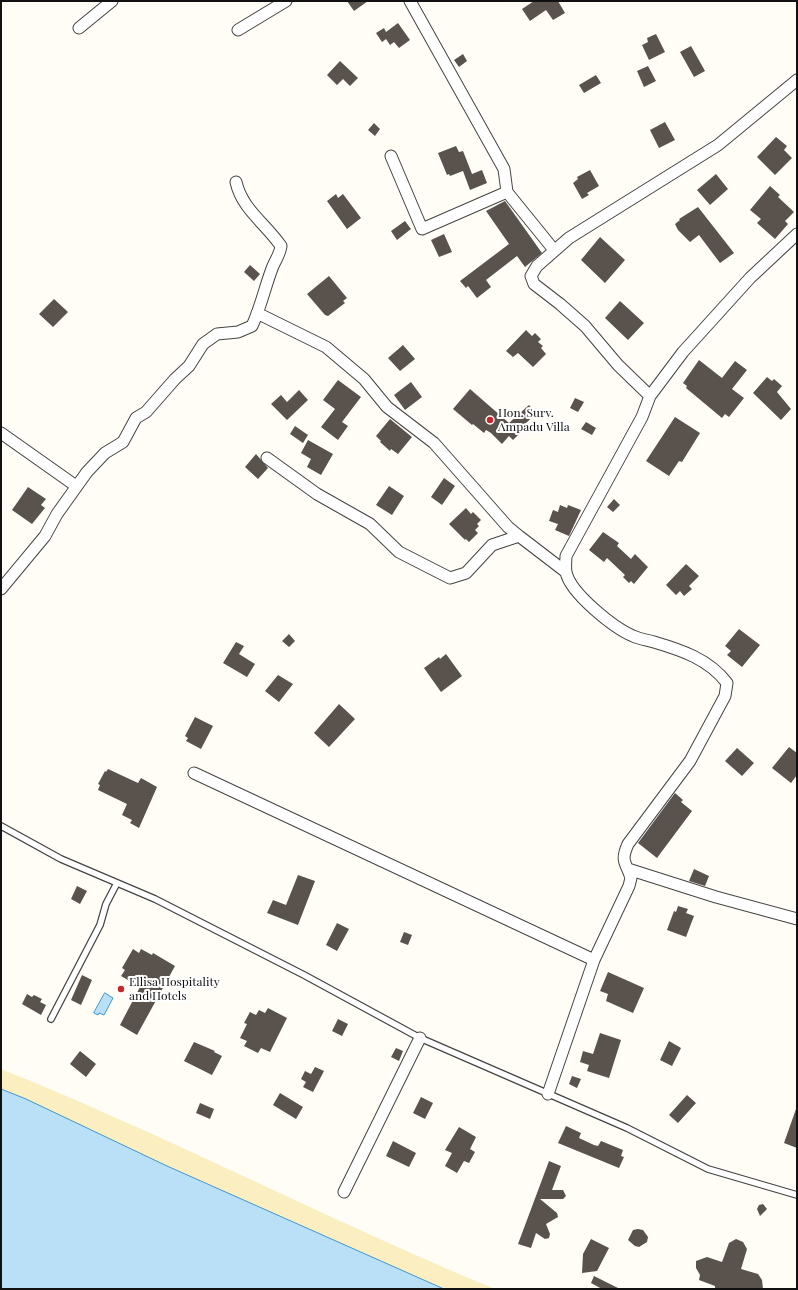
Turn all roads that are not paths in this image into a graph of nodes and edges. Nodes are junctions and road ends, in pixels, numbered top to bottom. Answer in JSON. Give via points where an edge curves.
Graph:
{"nodes":[{"id":1,"x":112,"y":1,"type":"edge"},
{"id":2,"x":286,"y":1,"type":"edge"},
{"id":3,"x":410,"y":1,"type":"edge"},
{"id":4,"x":79,"y":28,"type":"dead end"},
{"id":5,"x":238,"y":30,"type":"dead end"},
{"id":6,"x":797,"y":80,"type":"edge"},
{"id":7,"x":391,"y":156,"type":"dead end"},
{"id":8,"x":236,"y":182,"type":"dead end"},
{"id":9,"x":507,"y":192,"type":"junction"},
{"id":10,"x":797,"y":234,"type":"edge"},
{"id":11,"x":554,"y":250,"type":"junction"},
{"id":12,"x":257,"y":314,"type":"junction"},
{"id":13,"x":650,"y":396,"type":"junction"},
{"id":14,"x":1,"y":433,"type":"edge"},
{"id":15,"x":267,"y":458,"type":"dead end"},
{"id":16,"x":76,"y":486,"type":"junction"},
{"id":17,"x":519,"y":536,"type":"junction"},
{"id":18,"x":566,"y":572,"type":"junction"},
{"id":19,"x":1,"y":589,"type":"edge"},
{"id":20,"x":194,"y":773,"type":"dead end"},
{"id":21,"x":1,"y":826,"type":"edge"},
{"id":22,"x":628,"y":870,"type":"junction"},
{"id":23,"x":117,"y":883,"type":"junction"},
{"id":24,"x":797,"y":919,"type":"edge"},
{"id":25,"x":594,"y":960,"type":"junction"},
{"id":26,"x":51,"y":1019,"type":"dead end"},
{"id":27,"x":420,"y":1038,"type":"junction"},
{"id":28,"x":548,"y":1094,"type":"junction"},
{"id":29,"x":344,"y":1192,"type":"dead end"},
{"id":30,"x":797,"y":1195,"type":"edge"}],
"edges":[{"from":1,"to":4,"type":"street"},
{"from":2,"to":5,"type":"street"},
{"from":3,"to":9,"type":"street","via":[[504,169]]},
{"from":6,"to":11,"type":"street","via":[[718,146],[569,238]]},
{"from":7,"to":9,"type":"street","via":[[422,229]]},
{"from":8,"to":12,"type":"street","via":[[239,196],[281,246]]},
{"from":9,"to":11,"type":"street"},
{"from":10,"to":13,"type":"street","via":[[750,278],[683,352]]},
{"from":11,"to":13,"type":"street","via":[[537,266],[531,276],[534,284],[585,326],[618,365]]},
{"from":12,"to":16,"type":"street","via":[[252,326],[246,330],[217,334],[203,344],[190,366],[146,412],[136,418],[123,442],[105,453]]},
{"from":12,"to":17,"type":"street","via":[[326,347],[364,379],[387,407],[434,443],[508,528]]},
{"from":13,"to":18,"type":"street","via":[[642,418],[566,556]]},
{"from":14,"to":16,"type":"street"},
{"from":15,"to":17,"type":"street","via":[[317,494],[370,524],[399,552],[450,578],[466,572],[492,545]]},
{"from":16,"to":19,"type":"street","via":[[45,536]]},
{"from":17,"to":18,"type":"street"},
{"from":18,"to":22,"type":"street","via":[[572,586],[586,602],[607,619],[633,636],[687,652],[719,672],[727,683],[725,696],[690,761],[628,844],[623,856]]},
{"from":20,"to":25,"type":"street"},
{"from":21,"to":23,"type":"lane","via":[[49,853]]},
{"from":22,"to":24,"type":"street"},
{"from":22,"to":25,"type":"street","via":[[631,878],[629,886]]},
{"from":23,"to":26,"type":"lane","via":[[106,904],[100,925]]},
{"from":23,"to":27,"type":"lane","via":[[155,899],[254,949]]},
{"from":25,"to":28,"type":"street"},
{"from":27,"to":28,"type":"lane"},
{"from":27,"to":29,"type":"street"},
{"from":28,"to":30,"type":"lane","via":[[627,1128],[708,1169]]}]}
